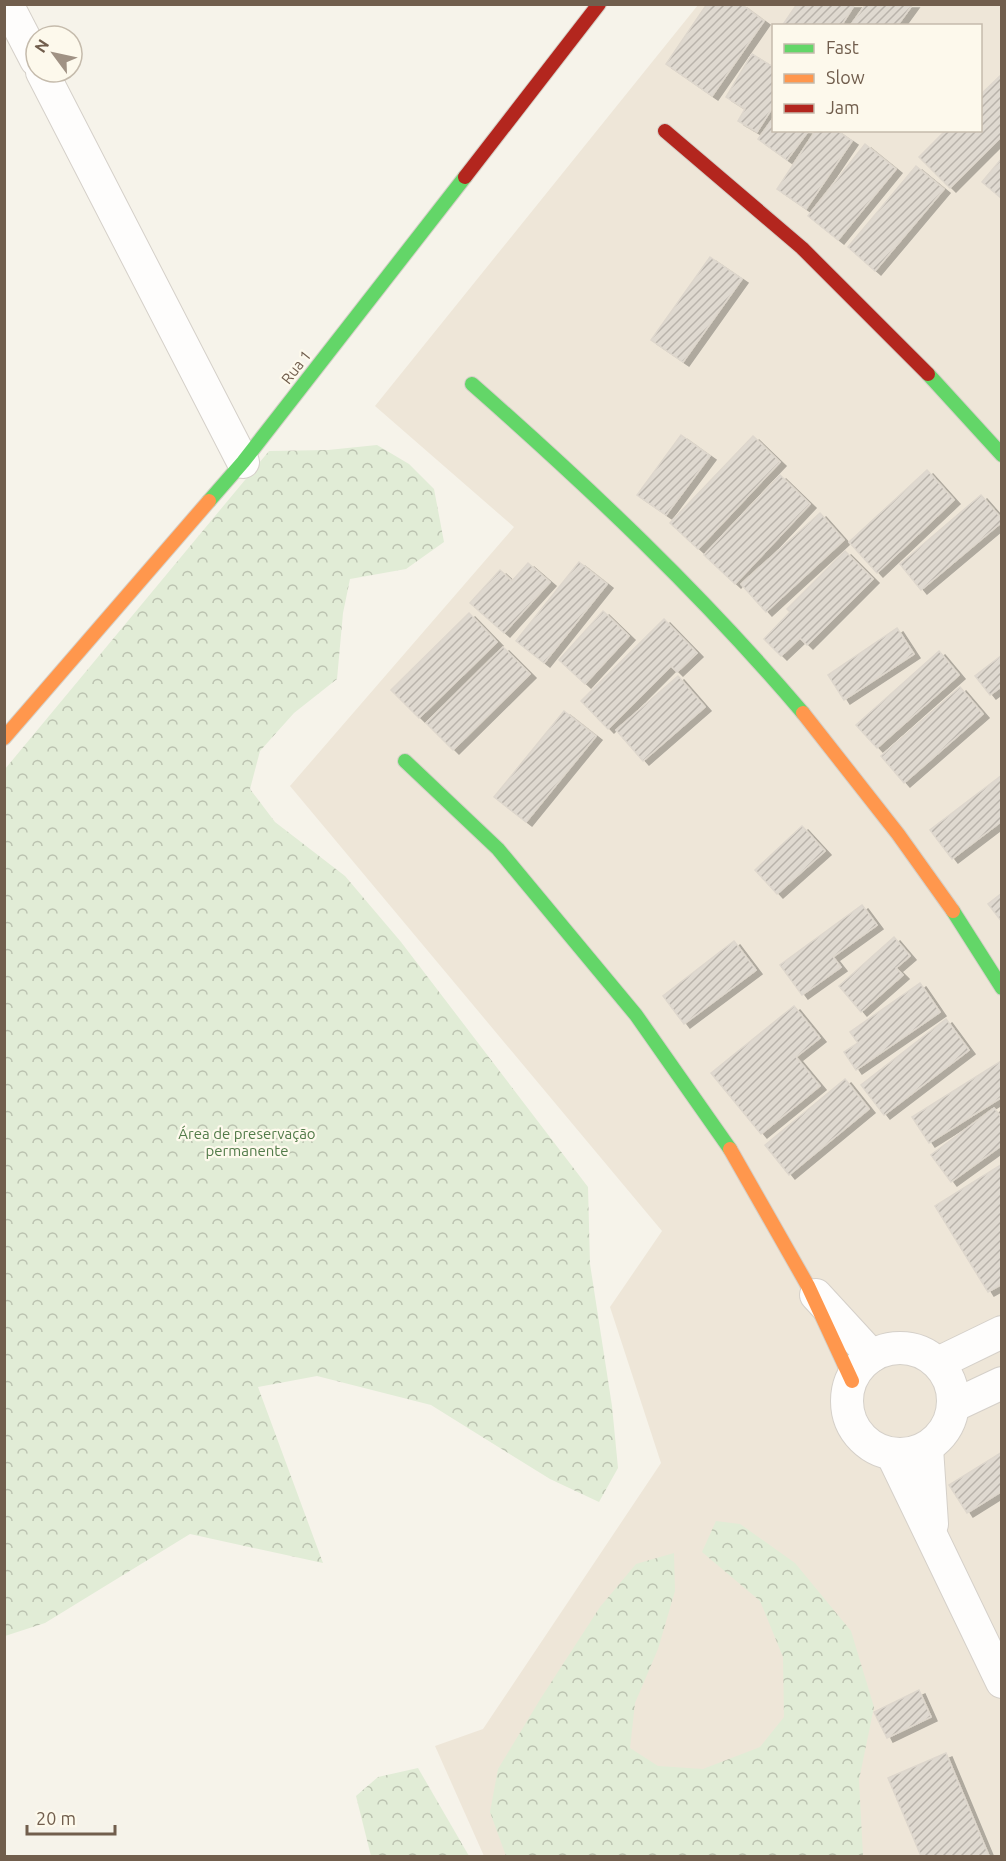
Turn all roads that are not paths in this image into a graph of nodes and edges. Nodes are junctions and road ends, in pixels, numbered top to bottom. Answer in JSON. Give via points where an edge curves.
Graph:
{"nodes":[{"id":1,"x":7,"y":4,"type":"edge"},
{"id":2,"x":600,"y":4,"type":"edge"},
{"id":3,"x":24,"y":37,"type":"edge"},
{"id":4,"x":48,"y":84,"type":"edge"},
{"id":5,"x":665,"y":131,"type":"dead end"},
{"id":6,"x":472,"y":384,"type":"dead end"},
{"id":7,"x":1002,"y":455,"type":"edge"},
{"id":8,"x":243,"y":462,"type":"junction"},
{"id":9,"x":4,"y":738,"type":"edge"},
{"id":10,"x":405,"y":761,"type":"dead end"},
{"id":11,"x":1002,"y":988,"type":"edge"},
{"id":12,"x":808,"y":1286,"type":"junction"},
{"id":13,"x":1002,"y":1332,"type":"edge"},
{"id":14,"x":872,"y":1356,"type":"junction"},
{"id":15,"x":938,"y":1363,"type":"junction"},
{"id":16,"x":852,"y":1381,"type":"junction"},
{"id":17,"x":1002,"y":1383,"type":"edge"},
{"id":18,"x":953,"y":1406,"type":"junction"},
{"id":19,"x":927,"y":1448,"type":"junction"},
{"id":20,"x":892,"y":1454,"type":"junction"},
{"id":21,"x":934,"y":1543,"type":"junction"},
{"id":22,"x":1002,"y":1682,"type":"edge"}],
"edges":[{"from":1,"to":3,"type":"street"},
{"from":2,"to":8,"type":"street","name":"Rua 1"},
{"from":4,"to":8,"type":"street"},
{"from":5,"to":7,"type":"street","via":[[802,248],[911,355]]},
{"from":6,"to":11,"type":"street","via":[[573,473],[700,597],[805,715],[901,836]]},
{"from":8,"to":9,"type":"street","name":"Rua 1"},
{"from":10,"to":12,"type":"street","via":[[498,849],[636,1015],[730,1148]]},
{"from":12,"to":14,"type":"street"},
{"from":12,"to":16,"type":"street"},
{"from":13,"to":15,"type":"street"},
{"from":14,"to":15,"type":"street","via":[[888,1349],[906,1348]]},
{"from":14,"to":16,"type":"street"},
{"from":15,"to":18,"type":"street","via":[[950,1383]]},
{"from":16,"to":20,"type":"street","via":[[848,1408],[854,1427],[867,1443]]},
{"from":17,"to":18,"type":"street"},
{"from":18,"to":19,"type":"street","via":[[945,1430]]},
{"from":19,"to":20,"type":"street","via":[[904,1455]]},
{"from":19,"to":21,"type":"street"},
{"from":20,"to":21,"type":"street"},
{"from":21,"to":22,"type":"street"}]}
